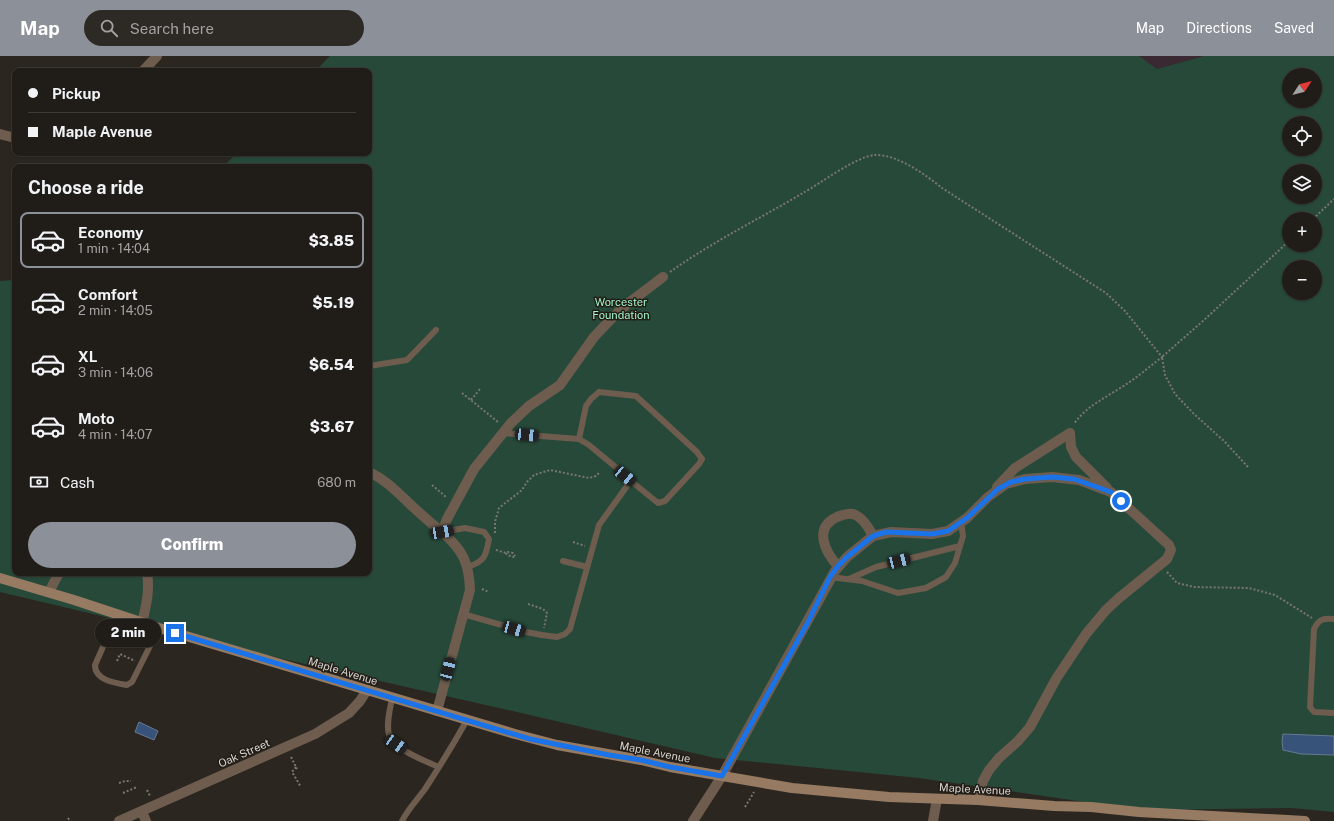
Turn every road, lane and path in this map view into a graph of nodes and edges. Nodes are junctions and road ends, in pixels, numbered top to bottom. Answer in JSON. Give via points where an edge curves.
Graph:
{"nodes":[{"id":1,"x":156,"y":56,"type":"edge"},
{"id":2,"x":146,"y":68,"type":"edge"},
{"id":3,"x":0,"y":134,"type":"edge"},
{"id":4,"x":12,"y":137,"type":"edge"},
{"id":5,"x":1334,"y":199,"type":"edge"},
{"id":6,"x":1320,"y":212,"type":"edge"},
{"id":7,"x":1282,"y":248,"type":"edge"},
{"id":8,"x":663,"y":277,"type":"joint"},
{"id":9,"x":436,"y":330,"type":"dead end"},
{"id":10,"x":1162,"y":357,"type":"junction"},
{"id":11,"x":372,"y":366,"type":"edge"},
{"id":12,"x":480,"y":389,"type":"dead end"},
{"id":13,"x":462,"y":393,"type":"dead end"},
{"id":14,"x":471,"y":400,"type":"junction"},
{"id":15,"x":498,"y":422,"type":"dead end"},
{"id":16,"x":1070,"y":432,"type":"junction"},
{"id":17,"x":503,"y":433,"type":"junction"},
{"id":18,"x":579,"y":439,"type":"junction"},
{"id":19,"x":1248,"y":467,"type":"dead end"},
{"id":20,"x":599,"y":473,"type":"dead end"},
{"id":21,"x":372,"y":474,"type":"edge"},
{"id":22,"x":625,"y":476,"type":"junction"},
{"id":23,"x":432,"y":485,"type":"dead end"},
{"id":24,"x":994,"y":492,"type":"junction"},
{"id":25,"x":1111,"y":492,"type":"junction"},
{"id":26,"x":455,"y":505,"type":"junction"},
{"id":27,"x":961,"y":522,"type":"junction"},
{"id":28,"x":442,"y":532,"type":"junction"},
{"id":29,"x":873,"y":536,"type":"junction"},
{"id":30,"x":496,"y":537,"type":"dead end"},
{"id":31,"x":573,"y":542,"type":"dead end"},
{"id":32,"x":960,"y":546,"type":"junction"},
{"id":33,"x":588,"y":547,"type":"dead end"},
{"id":34,"x":492,"y":549,"type":"dead end"},
{"id":35,"x":506,"y":553,"type":"dead end"},
{"id":36,"x":563,"y":561,"type":"dead end"},
{"id":37,"x":1162,"y":564,"type":"junction"},
{"id":38,"x":838,"y":566,"type":"junction"},
{"id":39,"x":468,"y":567,"type":"junction"},
{"id":40,"x":587,"y":567,"type":"junction"},
{"id":41,"x":57,"y":576,"type":"edge"},
{"id":42,"x":147,"y":576,"type":"edge"},
{"id":43,"x":830,"y":577,"type":"junction"},
{"id":44,"x":0,"y":578,"type":"edge"},
{"id":45,"x":848,"y":580,"type":"junction"},
{"id":46,"x":482,"y":589,"type":"dead end"},
{"id":47,"x":49,"y":592,"type":"junction"},
{"id":48,"x":490,"y":592,"type":"dead end"},
{"id":49,"x":528,"y":604,"type":"dead end"},
{"id":50,"x":463,"y":614,"type":"junction"},
{"id":51,"x":118,"y":615,"type":"junction"},
{"id":52,"x":1334,"y":619,"type":"edge"},
{"id":53,"x":1318,"y":621,"type":"junction"},
{"id":54,"x":142,"y":623,"type":"junction"},
{"id":55,"x":159,"y":628,"type":"junction"},
{"id":56,"x":542,"y":635,"type":"junction"},
{"id":57,"x":117,"y":661,"type":"dead end"},
{"id":58,"x":141,"y":664,"type":"junction"},
{"id":59,"x":367,"y":690,"type":"junction"},
{"id":60,"x":392,"y":698,"type":"junction"},
{"id":61,"x":437,"y":711,"type":"junction"},
{"id":62,"x":1334,"y":713,"type":"edge"},
{"id":63,"x":467,"y":720,"type":"junction"},
{"id":64,"x":291,"y":757,"type":"dead end"},
{"id":65,"x":438,"y":767,"type":"junction"},
{"id":66,"x":722,"y":776,"type":"junction"},
{"id":67,"x":131,"y":781,"type":"dead end"},
{"id":68,"x":119,"y":783,"type":"dead end"},
{"id":69,"x":137,"y":787,"type":"dead end"},
{"id":70,"x":301,"y":787,"type":"dead end"},
{"id":71,"x":756,"y":789,"type":"dead end"},
{"id":72,"x":122,"y":793,"type":"dead end"},
{"id":73,"x":937,"y":799,"type":"junction"},
{"id":74,"x":978,"y":800,"type":"junction"},
{"id":75,"x":745,"y":807,"type":"dead end"},
{"id":76,"x":144,"y":816,"type":"edge"},
{"id":77,"x":1155,"y":817,"type":"edge"},
{"id":78,"x":68,"y":818,"type":"dead end"},
{"id":79,"x":1243,"y":819,"type":"edge"},
{"id":80,"x":70,"y":821,"type":"edge"},
{"id":81,"x":119,"y":821,"type":"edge"},
{"id":82,"x":402,"y":821,"type":"edge"},
{"id":83,"x":693,"y":821,"type":"edge"},
{"id":84,"x":933,"y":821,"type":"edge"},
{"id":85,"x":1305,"y":821,"type":"edge"}],
"edges":[{"from":1,"to":2,"type":"street"},
{"from":3,"to":4,"type":"street"},
{"from":5,"to":6,"type":"path"},
{"from":7,"to":10,"type":"path"},
{"from":8,"to":10,"type":"path","via":[[718,241],[852,163],[870,156],[882,155],[900,161],[919,172],[1106,293],[1128,314]]},
{"from":8,"to":17,"type":"street","via":[[615,314],[560,385],[527,408]]},
{"from":9,"to":11,"type":"lane","via":[[407,360]]},
{"from":10,"to":16,"type":"path","via":[[1087,411]]},
{"from":10,"to":19,"type":"path","via":[[1166,375],[1175,394]]},
{"from":12,"to":14,"type":"path"},
{"from":13,"to":14,"type":"path"},
{"from":14,"to":15,"type":"path"},
{"from":16,"to":24,"type":"street","via":[[1016,468]]},
{"from":16,"to":25,"type":"street","via":[[1071,447],[1076,457]]},
{"from":17,"to":18,"type":"lane"},
{"from":17,"to":26,"type":"street","via":[[474,469]]},
{"from":18,"to":22,"type":"lane"},
{"from":18,"to":22,"type":"lane","via":[[586,406],[591,398],[599,392],[636,396],[702,459],[665,501],[658,503]]},
{"from":20,"to":30,"type":"path","via":[[589,478],[550,470],[534,475],[522,490],[500,508],[495,522]]},
{"from":21,"to":28,"type":"street","via":[[392,486],[426,520]]},
{"from":22,"to":40,"type":"lane","via":[[627,486],[599,525]]},
{"from":23,"to":26,"type":"path"},
{"from":24,"to":25,"type":"street","via":[[1016,481],[1046,477],[1074,479]]},
{"from":24,"to":27,"type":"street"},
{"from":25,"to":37,"type":"street","via":[[1167,543],[1171,550]]},
{"from":26,"to":28,"type":"street"},
{"from":27,"to":29,"type":"street","via":[[948,531],[937,534],[891,532]]},
{"from":27,"to":32,"type":"lane","via":[[963,536]]},
{"from":28,"to":39,"type":"street","via":[[461,552]]},
{"from":28,"to":39,"type":"lane","via":[[465,528],[484,532],[487,536],[489,539],[486,554],[478,563]]},
{"from":29,"to":38,"type":"street"},
{"from":29,"to":38,"type":"street","via":[[864,522],[853,514],[842,515],[830,521],[825,529],[824,540],[828,552]]},
{"from":31,"to":33,"type":"path"},
{"from":32,"to":45,"type":"lane","via":[[876,568]]},
{"from":32,"to":45,"type":"lane","via":[[946,577],[926,588],[898,593],[862,581]]},
{"from":34,"to":35,"type":"path"},
{"from":36,"to":40,"type":"lane"},
{"from":37,"to":53,"type":"path","via":[[1177,583],[1194,587],[1249,588],[1275,595]]},
{"from":37,"to":74,"type":"street","via":[[1119,598],[1086,634],[1056,679],[1030,727],[987,773]]},
{"from":38,"to":43,"type":"street"},
{"from":39,"to":50,"type":"street","via":[[470,590]]},
{"from":40,"to":56,"type":"lane","via":[[570,629],[557,637]]},
{"from":41,"to":47,"type":"street"},
{"from":42,"to":54,"type":"street","via":[[148,599]]},
{"from":43,"to":45,"type":"lane"},
{"from":43,"to":66,"type":"street","via":[[807,624]]},
{"from":44,"to":47,"type":"main road","name":"Maple Avenue"},
{"from":46,"to":48,"type":"path"},
{"from":47,"to":51,"type":"main road","name":"Maple Avenue"},
{"from":49,"to":56,"type":"path","via":[[543,609],[547,614]]},
{"from":50,"to":56,"type":"lane"},
{"from":50,"to":61,"type":"street"},
{"from":51,"to":54,"type":"main road","name":"Maple Avenue"},
{"from":51,"to":58,"type":"lane","via":[[96,660],[95,670],[102,678],[127,685],[132,682]]},
{"from":52,"to":53,"type":"lane","via":[[1324,618]]},
{"from":53,"to":62,"type":"lane","via":[[1314,629],[1310,707],[1314,712]]},
{"from":54,"to":55,"type":"main road","name":"Maple Avenue"},
{"from":55,"to":58,"type":"lane"},
{"from":55,"to":59,"type":"main road","name":"Maple Avenue"},
{"from":57,"to":58,"type":"path","via":[[120,654]]},
{"from":59,"to":60,"type":"main road","name":"Maple Avenue"},
{"from":59,"to":76,"type":"street","name":"Oak Street","via":[[348,713],[315,734]]},
{"from":60,"to":61,"type":"main road","name":"Maple Avenue"},
{"from":60,"to":65,"type":"lane","via":[[388,725],[390,737],[409,753]]},
{"from":61,"to":63,"type":"main road","name":"Maple Avenue"},
{"from":63,"to":65,"type":"lane"},
{"from":63,"to":66,"type":"main road","name":"Maple Avenue","via":[[545,742]]},
{"from":64,"to":70,"type":"path","via":[[296,768],[292,772]]},
{"from":65,"to":82,"type":"lane"},
{"from":66,"to":73,"type":"main road","name":"Maple Avenue","via":[[792,788]]},
{"from":66,"to":83,"type":"street"},
{"from":67,"to":68,"type":"path"},
{"from":69,"to":72,"type":"path"},
{"from":71,"to":75,"type":"path"},
{"from":73,"to":74,"type":"main road","name":"Maple Avenue"},
{"from":73,"to":84,"type":"street"},
{"from":74,"to":77,"type":"main road","name":"Maple Avenue","via":[[1091,807]]},
{"from":76,"to":81,"type":"street","name":"Oak Street"},
{"from":77,"to":79,"type":"main road","name":"Maple Avenue"},
{"from":78,"to":80,"type":"path"},
{"from":79,"to":85,"type":"main road","name":"Maple Avenue"}]}
